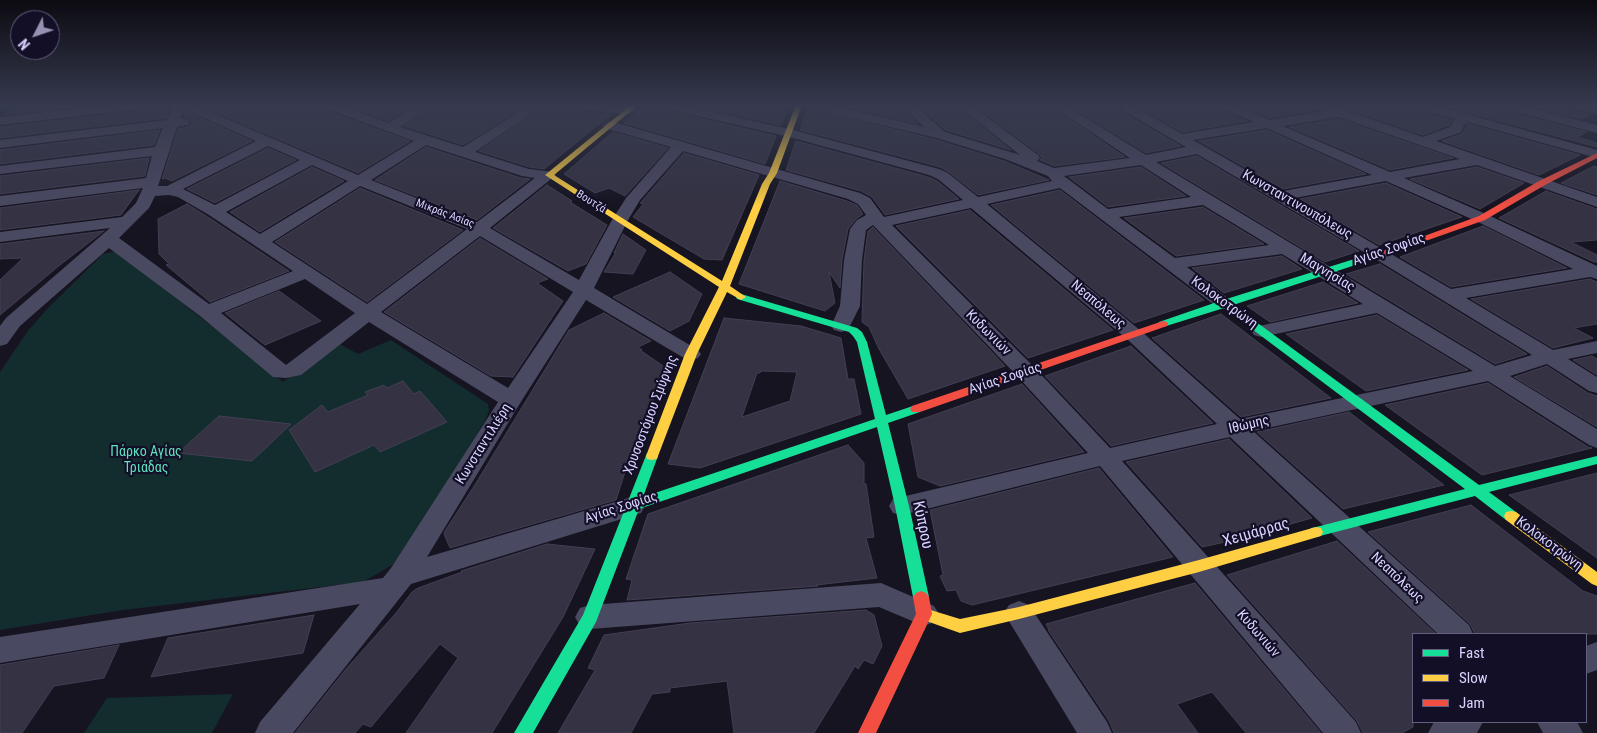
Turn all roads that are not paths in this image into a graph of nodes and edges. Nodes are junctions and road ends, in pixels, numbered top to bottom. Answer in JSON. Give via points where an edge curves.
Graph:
{"nodes":[{"id":1,"x":41,"y":139,"type":"edge"},
{"id":2,"x":165,"y":139,"type":"edge"},
{"id":3,"x":263,"y":139,"type":"edge"},
{"id":4,"x":426,"y":139,"type":"joint"},
{"id":5,"x":485,"y":139,"type":"edge"},
{"id":6,"x":593,"y":139,"type":"edge"},
{"id":7,"x":660,"y":139,"type":"edge"},
{"id":8,"x":786,"y":139,"type":"edge"},
{"id":9,"x":811,"y":139,"type":"edge"},
{"id":10,"x":955,"y":139,"type":"edge"},
{"id":11,"x":1007,"y":139,"type":"edge"},
{"id":12,"x":1110,"y":139,"type":"edge"},
{"id":13,"x":1183,"y":139,"type":"edge"},
{"id":14,"x":1219,"y":139,"type":"edge"},
{"id":15,"x":1300,"y":139,"type":"edge"},
{"id":16,"x":1419,"y":139,"type":"edge"},
{"id":17,"x":1429,"y":139,"type":"edge"},
{"id":18,"x":1534,"y":139,"type":"edge"},
{"id":19,"x":267,"y":141,"type":"junction"},
{"id":20,"x":1424,"y":141,"type":"junction"},
{"id":21,"x":0,"y":144,"type":"edge"},
{"id":22,"x":680,"y":145,"type":"junction"},
{"id":23,"x":1199,"y":148,"type":"junction"},
{"id":24,"x":161,"y":151,"type":"junction"},
{"id":25,"x":465,"y":152,"type":"junction"},
{"id":26,"x":1595,"y":158,"type":"edge"},
{"id":27,"x":311,"y":160,"type":"junction"},
{"id":28,"x":1143,"y":160,"type":"junction"},
{"id":29,"x":1478,"y":160,"type":"junction"},
{"id":30,"x":0,"y":170,"type":"edge"},
{"id":31,"x":773,"y":173,"type":"junction"},
{"id":32,"x":549,"y":175,"type":"junction"},
{"id":33,"x":1386,"y":177,"type":"junction"},
{"id":34,"x":1058,"y":178,"type":"junction"},
{"id":35,"x":360,"y":181,"type":"junction"},
{"id":36,"x":1542,"y":183,"type":"junction"},
{"id":37,"x":151,"y":187,"type":"junction"},
{"id":38,"x":170,"y":190,"type":"junction"},
{"id":39,"x":1281,"y":196,"type":"junction"},
{"id":40,"x":1206,"y":200,"type":"junction"},
{"id":41,"x":0,"y":201,"type":"edge"},
{"id":42,"x":975,"y":202,"type":"junction"},
{"id":43,"x":1597,"y":202,"type":"edge"},
{"id":44,"x":215,"y":212,"type":"junction"},
{"id":45,"x":1104,"y":214,"type":"junction"},
{"id":46,"x":1482,"y":218,"type":"junction"},
{"id":47,"x":620,"y":220,"type":"junction"},
{"id":48,"x":877,"y":220,"type":"junction"},
{"id":49,"x":128,"y":221,"type":"junction"},
{"id":50,"x":478,"y":228,"type":"junction"},
{"id":51,"x":0,"y":237,"type":"edge"},
{"id":52,"x":109,"y":239,"type":"junction"},
{"id":53,"x":260,"y":242,"type":"junction"},
{"id":54,"x":1287,"y":248,"type":"junction"},
{"id":55,"x":1380,"y":254,"type":"junction"},
{"id":56,"x":1172,"y":264,"type":"junction"},
{"id":57,"x":307,"y":272,"type":"junction"},
{"id":58,"x":1325,"y":272,"type":"junction"},
{"id":59,"x":1595,"y":272,"type":"edge"},
{"id":60,"x":724,"y":288,"type":"junction"},
{"id":61,"x":583,"y":291,"type":"junction"},
{"id":62,"x":1450,"y":295,"type":"junction"},
{"id":63,"x":1224,"y":303,"type":"junction"},
{"id":64,"x":1381,"y":306,"type":"junction"},
{"id":65,"x":207,"y":312,"type":"junction"},
{"id":66,"x":368,"y":312,"type":"junction"},
{"id":67,"x":6,"y":322,"type":"edge"},
{"id":68,"x":841,"y":326,"type":"junction"},
{"id":69,"x":1262,"y":331,"type":"junction"},
{"id":70,"x":1134,"y":335,"type":"junction"},
{"id":71,"x":0,"y":340,"type":"edge"},
{"id":72,"x":1597,"y":347,"type":"edge"},
{"id":73,"x":691,"y":354,"type":"junction"},
{"id":74,"x":1549,"y":357,"type":"junction"},
{"id":75,"x":1026,"y":372,"type":"junction"},
{"id":76,"x":1492,"y":374,"type":"junction"},
{"id":77,"x":1597,"y":386,"type":"edge"},
{"id":78,"x":511,"y":400,"type":"junction"},
{"id":79,"x":1356,"y":401,"type":"junction"},
{"id":80,"x":881,"y":419,"type":"junction"},
{"id":81,"x":1235,"y":428,"type":"junction"},
{"id":82,"x":1597,"y":440,"type":"edge"},
{"id":83,"x":1105,"y":457,"type":"junction"},
{"id":84,"x":1597,"y":460,"type":"edge"},
{"id":85,"x":1477,"y":491,"type":"junction"},
{"id":86,"x":632,"y":506,"type":"junction"},
{"id":87,"x":902,"y":506,"type":"junction"},
{"id":88,"x":1339,"y":525,"type":"junction"},
{"id":89,"x":1199,"y":566,"type":"junction"},
{"id":90,"x":1597,"y":580,"type":"edge"},
{"id":91,"x":396,"y":582,"type":"junction"},
{"id":92,"x":1019,"y":613,"type":"junction"},
{"id":93,"x":924,"y":614,"type":"junction"},
{"id":94,"x":590,"y":617,"type":"junction"},
{"id":95,"x":1457,"y":633,"type":"edge"},
{"id":96,"x":0,"y":650,"type":"edge"},
{"id":97,"x":1464,"y":723,"type":"edge"},
{"id":98,"x":1555,"y":723,"type":"edge"},
{"id":99,"x":272,"y":733,"type":"edge"},
{"id":100,"x":524,"y":733,"type":"edge"},
{"id":101,"x":867,"y":733,"type":"edge"},
{"id":102,"x":1094,"y":733,"type":"edge"},
{"id":103,"x":1344,"y":733,"type":"edge"},
{"id":104,"x":1445,"y":733,"type":"edge"},
{"id":105,"x":1566,"y":733,"type":"edge"}],
"edges":[{"from":1,"to":21,"type":"street"},
{"from":2,"to":24,"type":"street"},
{"from":3,"to":19,"type":"street","name":"Μικράς Ασίας"},
{"from":4,"to":25,"type":"street","name":"Βουτζά"},
{"from":4,"to":35,"type":"street"},
{"from":5,"to":25,"type":"street"},
{"from":6,"to":32,"type":"street"},
{"from":7,"to":22,"type":"street","name":"Κυδωνιών"},
{"from":8,"to":31,"type":"street","name":"Χρυσοστόμου Σμύρνης"},
{"from":9,"to":42,"type":"street","name":"Νεαπόλεως","via":[[934,172]]},
{"from":10,"to":34,"type":"street","name":"Κολοκοτρώνη","via":[[1010,156]]},
{"from":11,"to":34,"type":"street"},
{"from":12,"to":28,"type":"street","name":"Μαγνησίας"},
{"from":13,"to":23,"type":"street","name":"Κωνσταντινουπόλεως"},
{"from":14,"to":23,"type":"street"},
{"from":15,"to":33,"type":"street"},
{"from":16,"to":20,"type":"street"},
{"from":17,"to":20,"type":"street"},
{"from":18,"to":26,"type":"street"},
{"from":19,"to":27,"type":"street","name":"Μικράς Ασίας"},
{"from":19,"to":38,"type":"street"},
{"from":20,"to":29,"type":"street"},
{"from":22,"to":31,"type":"street","name":"Κυδωνιών"},
{"from":22,"to":47,"type":"street","name":"Κωνσταντιλιέρη","via":[[634,198]]},
{"from":23,"to":28,"type":"street"},
{"from":23,"to":39,"type":"street","name":"Κωνσταντινουπόλεως"},
{"from":24,"to":30,"type":"street"},
{"from":24,"to":37,"type":"street"},
{"from":25,"to":32,"type":"street","name":"Βουτζά","via":[[527,173]]},
{"from":26,"to":36,"type":"street","name":"Αγίας Σοφίας"},
{"from":27,"to":35,"type":"street","name":"Μικράς Ασίας"},
{"from":27,"to":44,"type":"street"},
{"from":28,"to":34,"type":"street"},
{"from":28,"to":40,"type":"street","name":"Μαγνησίας"},
{"from":29,"to":33,"type":"street"},
{"from":29,"to":36,"type":"street"},
{"from":31,"to":48,"type":"street","name":"Κυδωνιών","via":[[854,196],[864,202]]},
{"from":31,"to":60,"type":"street","name":"Χρυσοστόμου Σμύρνης"},
{"from":32,"to":47,"type":"street","name":"Βουτζά"},
{"from":32,"to":50,"type":"street"},
{"from":33,"to":39,"type":"street"},
{"from":33,"to":46,"type":"street"},
{"from":34,"to":42,"type":"street"},
{"from":34,"to":45,"type":"street","name":"Κολοκοτρώνη"},
{"from":35,"to":50,"type":"street","name":"Μικράς Ασίας"},
{"from":35,"to":53,"type":"street"},
{"from":36,"to":43,"type":"street"},
{"from":36,"to":46,"type":"street","name":"Αγίας Σοφίας"},
{"from":37,"to":38,"type":"street"},
{"from":37,"to":41,"type":"street"},
{"from":37,"to":49,"type":"street","via":[[143,205]]},
{"from":38,"to":44,"type":"street"},
{"from":39,"to":55,"type":"street","name":"Κωνσταντινουπόλεως"},
{"from":40,"to":45,"type":"street"},
{"from":40,"to":54,"type":"street","name":"Μαγνησίας"},
{"from":42,"to":48,"type":"street"},
{"from":42,"to":70,"type":"street","name":"Νεαπόλεως"},
{"from":44,"to":53,"type":"street"},
{"from":45,"to":56,"type":"street","name":"Κολοκοτρώνη"},
{"from":46,"to":55,"type":"street","name":"Αγίας Σοφίας"},
{"from":46,"to":59,"type":"street"},
{"from":47,"to":60,"type":"street","name":"Βουτζά"},
{"from":47,"to":61,"type":"street","name":"Κωνσταντιλιέρη"},
{"from":48,"to":68,"type":"street","via":[[863,223],[858,228],[850,306]]},
{"from":48,"to":75,"type":"street","name":"Κυδωνιών"},
{"from":49,"to":51,"type":"street"},
{"from":49,"to":52,"type":"street"},
{"from":50,"to":61,"type":"street","name":"Μικράς Ασίας"},
{"from":50,"to":66,"type":"street"},
{"from":52,"to":65,"type":"street"},
{"from":52,"to":67,"type":"street"},
{"from":53,"to":57,"type":"street"},
{"from":54,"to":56,"type":"street"},
{"from":54,"to":58,"type":"street","name":"Μαγνησίας"},
{"from":55,"to":58,"type":"street","name":"Αγίας Σοφίας"},
{"from":55,"to":62,"type":"street","name":"Κωνσταντινουπόλεως"},
{"from":56,"to":63,"type":"street","name":"Κολοκοτρώνη"},
{"from":57,"to":65,"type":"street"},
{"from":57,"to":66,"type":"street"},
{"from":58,"to":63,"type":"street","name":"Αγίας Σοφίας"},
{"from":58,"to":64,"type":"street","name":"Μαγνησίας"},
{"from":59,"to":62,"type":"street"},
{"from":60,"to":68,"type":"street","name":"Βουτζά","via":[[752,301]]},
{"from":60,"to":73,"type":"street","name":"Χρυσοστόμου Σμύρνης"},
{"from":61,"to":73,"type":"street","name":"Μικράς Ασίας"},
{"from":61,"to":78,"type":"street","name":"Κωνσταντιλιέρη"},
{"from":62,"to":74,"type":"street","name":"Κωνσταντινουπόλεως"},
{"from":63,"to":69,"type":"street","name":"Κολοκοτρώνη"},
{"from":63,"to":70,"type":"street","name":"Αγίας Σοφίας"},
{"from":64,"to":69,"type":"street"},
{"from":64,"to":76,"type":"street","name":"Μαγνησίας"},
{"from":65,"to":66,"type":"street","via":[[281,372],[286,372],[293,370]]},
{"from":66,"to":78,"type":"street"},
{"from":67,"to":71,"type":"street"},
{"from":68,"to":80,"type":"street","name":"Κύπρου","via":[[858,334],[862,342]]},
{"from":69,"to":79,"type":"street","name":"Κολοκοτρώνη"},
{"from":70,"to":75,"type":"street","name":"Αγίας Σοφίας"},
{"from":70,"to":81,"type":"street","name":"Νεαπόλεως"},
{"from":72,"to":74,"type":"street","name":"Ιθώμης"},
{"from":73,"to":86,"type":"street","name":"Χρυσοστόμου Σμύρνης"},
{"from":74,"to":76,"type":"street","name":"Ιθώμης"},
{"from":74,"to":77,"type":"street","name":"Κωνσταντινουπόλεως"},
{"from":75,"to":80,"type":"street","name":"Αγίας Σοφίας"},
{"from":75,"to":83,"type":"street","name":"Κυδωνιών"},
{"from":76,"to":79,"type":"street","name":"Ιθώμης"},
{"from":76,"to":82,"type":"street","name":"Μαγνησίας"},
{"from":78,"to":91,"type":"street","name":"Κωνσταντιλιέρη"},
{"from":79,"to":81,"type":"street","name":"Ιθώμης"},
{"from":79,"to":85,"type":"street","name":"Κολοκοτρώνη"},
{"from":80,"to":86,"type":"street","name":"Αγίας Σοφίας"},
{"from":80,"to":87,"type":"street","name":"Κύπρου"},
{"from":81,"to":83,"type":"street","name":"Ιθώμης"},
{"from":81,"to":88,"type":"street","name":"Νεαπόλεως"},
{"from":83,"to":87,"type":"street","name":"Ιθώμης"},
{"from":83,"to":89,"type":"street","name":"Κυδωνιών"},
{"from":84,"to":85,"type":"street","name":"Χειμάρρας"},
{"from":85,"to":88,"type":"street","name":"Χειμάρρας"},
{"from":85,"to":90,"type":"street","name":"Κολοκοτρώνη"},
{"from":86,"to":91,"type":"street","name":"Αγίας Σοφίας"},
{"from":86,"to":94,"type":"street","name":"Χρυσοστόμου Σμύρνης"},
{"from":87,"to":93,"type":"street","name":"Κύπρου"},
{"from":88,"to":89,"type":"street","name":"Χειμάρρας"},
{"from":88,"to":95,"type":"street","name":"Νεαπόλεως"},
{"from":89,"to":92,"type":"street","name":"Χειμάρρας"},
{"from":89,"to":103,"type":"street","name":"Κυδωνιών"},
{"from":91,"to":96,"type":"street","name":"Αγίας Σοφίας"},
{"from":91,"to":99,"type":"street","name":"Κωνσταντιλιέρη"},
{"from":92,"to":93,"type":"street","name":"Χειμάρρας","via":[[960,626]]},
{"from":92,"to":102,"type":"street"},
{"from":93,"to":94,"type":"street","via":[[881,595]]},
{"from":93,"to":101,"type":"street"},
{"from":94,"to":100,"type":"street","name":"Χρυσοστόμου Σμύρνης"},
{"from":97,"to":104,"type":"street"},
{"from":98,"to":105,"type":"street"}]}
